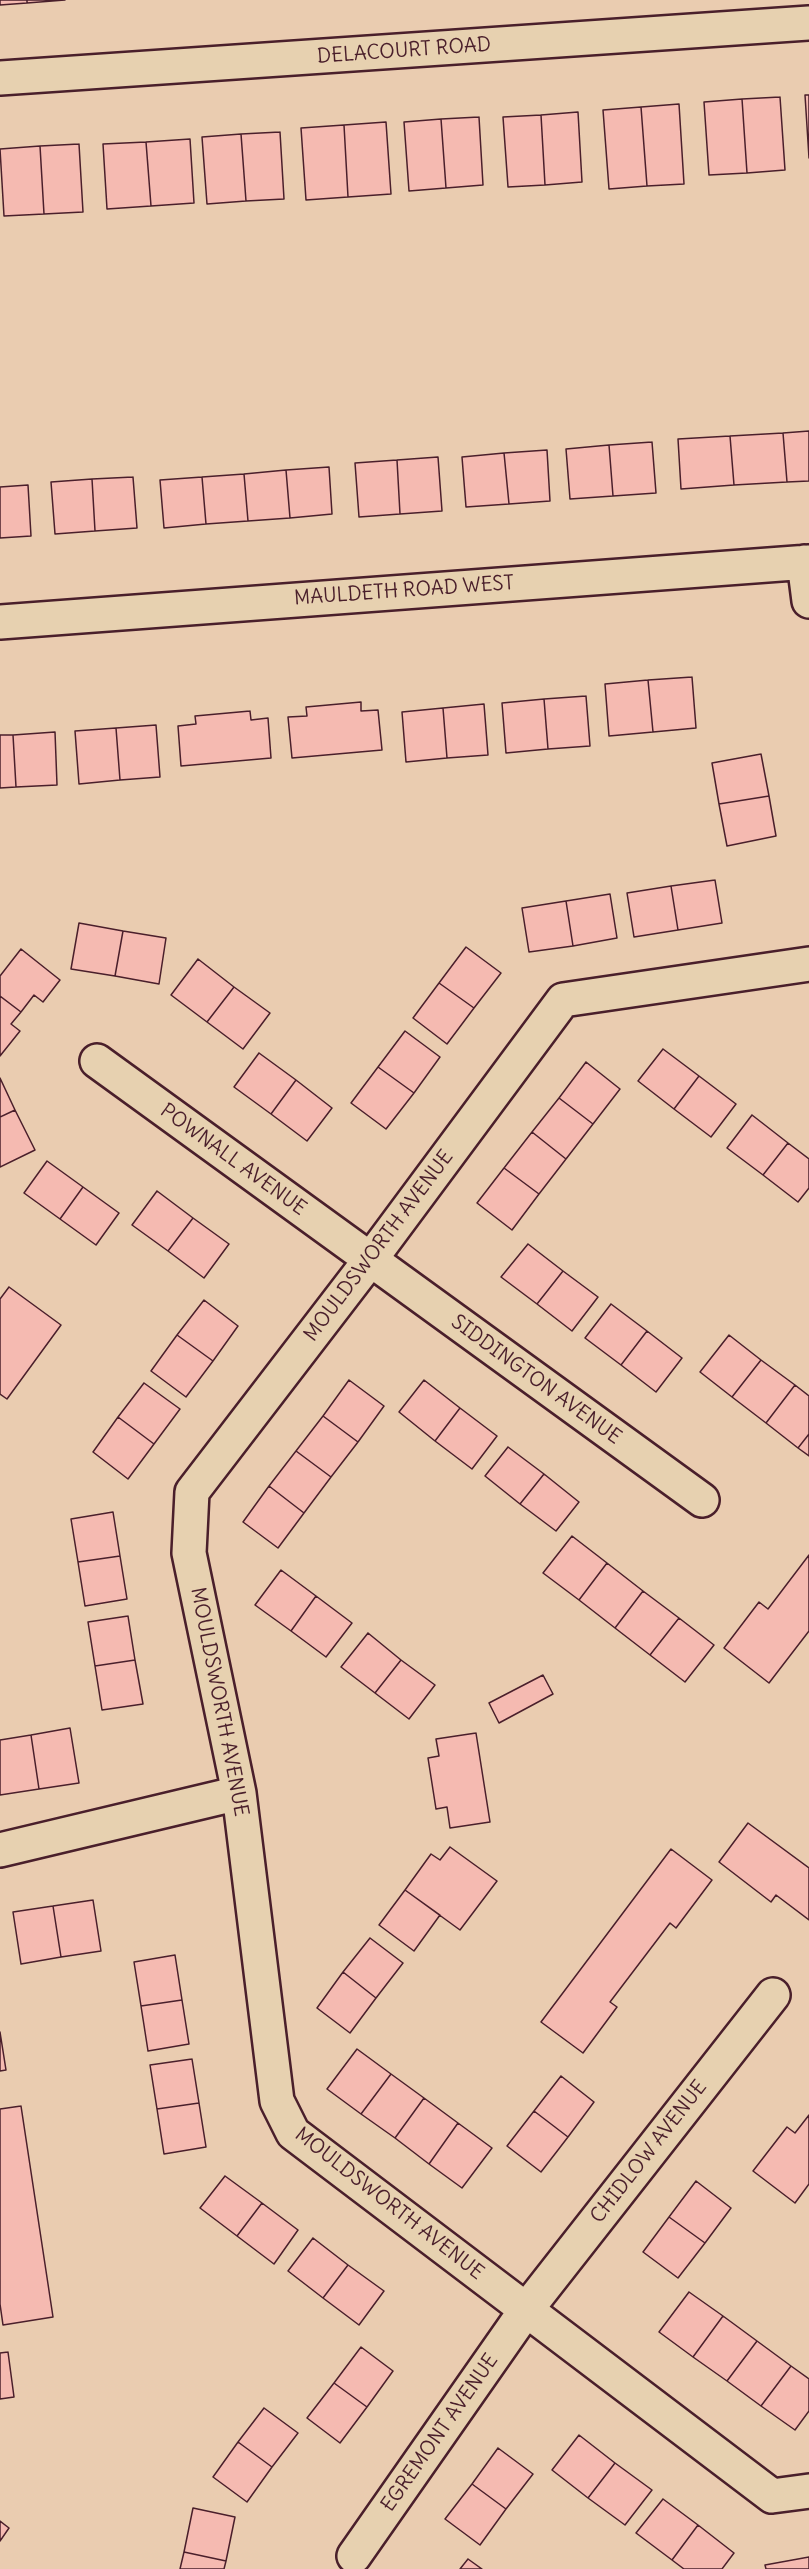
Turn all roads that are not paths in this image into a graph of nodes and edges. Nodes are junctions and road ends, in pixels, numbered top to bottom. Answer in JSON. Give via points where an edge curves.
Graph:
{"nodes":[{"id":1,"x":809,"y":23,"type":"edge"},
{"id":2,"x":0,"y":78,"type":"edge"},
{"id":3,"x":806,"y":562,"type":"edge"},
{"id":4,"x":809,"y":601,"type":"edge"},
{"id":5,"x":0,"y":622,"type":"edge"},
{"id":6,"x":809,"y":964,"type":"edge"},
{"id":7,"x":97,"y":1060,"type":"dead end"},
{"id":8,"x":370,"y":1260,"type":"junction"},
{"id":9,"x":702,"y":1500,"type":"dead end"},
{"id":10,"x":239,"y":1793,"type":"junction"},
{"id":11,"x":0,"y":1850,"type":"edge"},
{"id":12,"x":772,"y":1995,"type":"dead end"},
{"id":13,"x":526,"y":2310,"type":"junction"},
{"id":14,"x":809,"y":2491,"type":"edge"},
{"id":15,"x":354,"y":2556,"type":"dead end"}],
"edges":[{"from":1,"to":2,"type":"street","name":"DELACOURT ROAD"},
{"from":3,"to":4,"type":"street"},
{"from":3,"to":5,"type":"street","name":"MAULDETH ROAD WEST"},
{"from":6,"to":8,"type":"street","name":"MOULDSWORTH AVENUE","via":[[563,1000]]},
{"from":7,"to":8,"type":"street","name":"POWNALL AVENUE"},
{"from":8,"to":9,"type":"street","name":"SIDDINGTON AVENUE"},
{"from":8,"to":10,"type":"street","name":"MOULDSWORTH AVENUE","via":[[192,1492],[189,1552]]},
{"from":10,"to":11,"type":"street"},
{"from":10,"to":13,"type":"street","name":"MOULDSWORTH AVENUE","via":[[277,2101],[293,2133]]},
{"from":12,"to":13,"type":"street","name":"CHIDLOW AVENUE"},
{"from":13,"to":14,"type":"street","name":"MOULDSWORTH AVENUE","via":[[772,2496]]},
{"from":13,"to":15,"type":"street","name":"EGREMONT AVENUE"}]}
